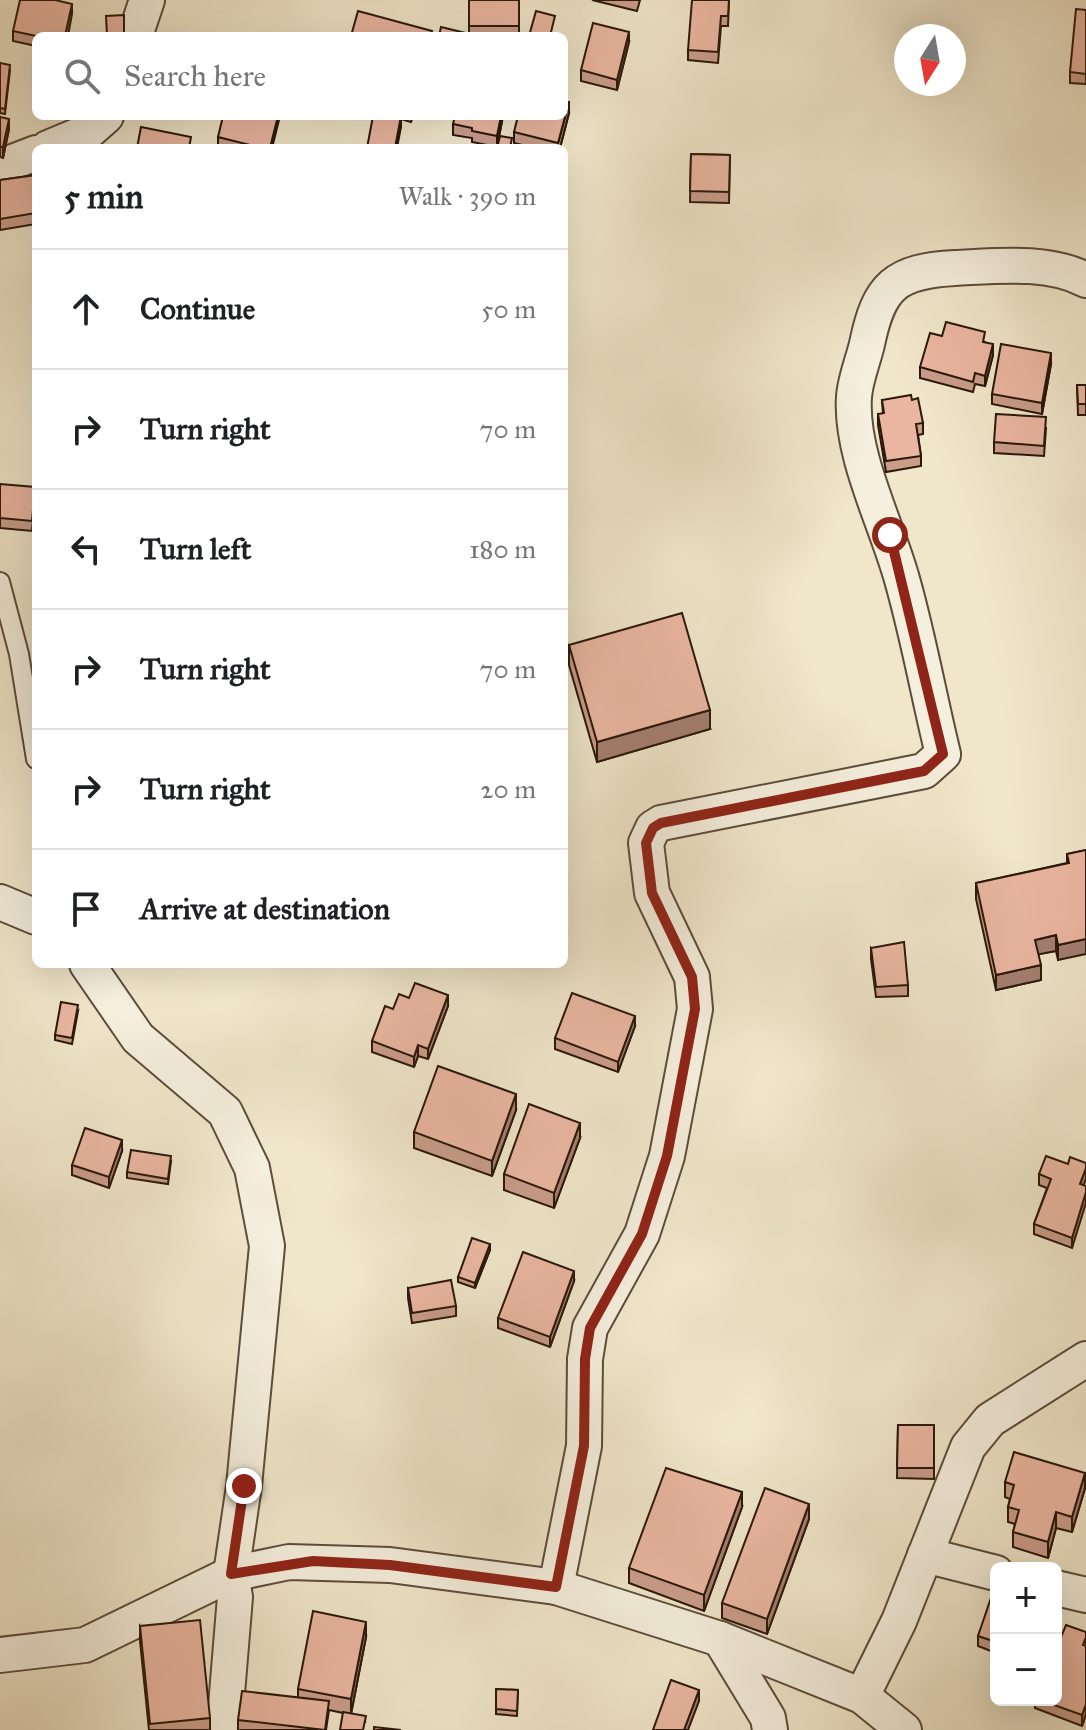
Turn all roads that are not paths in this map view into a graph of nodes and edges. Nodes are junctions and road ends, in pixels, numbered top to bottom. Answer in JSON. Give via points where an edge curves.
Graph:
{"nodes":[{"id":1,"x":147,"y":0,"type":"edge"},
{"id":2,"x":136,"y":32,"type":"edge"},
{"id":3,"x":101,"y":120,"type":"edge"},
{"id":4,"x":58,"y":144,"type":"edge"},
{"id":5,"x":32,"y":155,"type":"edge"},
{"id":6,"x":0,"y":167,"type":"edge"},
{"id":7,"x":1086,"y":280,"type":"edge"},
{"id":8,"x":0,"y":582,"type":"edge"},
{"id":9,"x":32,"y":734,"type":"edge"},
{"id":10,"x":0,"y":902,"type":"edge"},
{"id":11,"x":32,"y":915,"type":"edge"},
{"id":12,"x":90,"y":968,"type":"edge"},
{"id":13,"x":1086,"y":1359,"type":"edge"},
{"id":14,"x":925,"y":1555,"type":"junction"},
{"id":15,"x":990,"y":1571,"type":"edge"},
{"id":16,"x":231,"y":1574,"type":"junction"},
{"id":17,"x":556,"y":1587,"type":"junction"},
{"id":18,"x":1062,"y":1589,"type":"edge"},
{"id":19,"x":1086,"y":1595,"type":"edge"},
{"id":20,"x":720,"y":1639,"type":"junction"},
{"id":21,"x":0,"y":1655,"type":"edge"},
{"id":22,"x":862,"y":1696,"type":"junction"},
{"id":23,"x":224,"y":1730,"type":"edge"},
{"id":24,"x":770,"y":1730,"type":"edge"},
{"id":25,"x":904,"y":1730,"type":"edge"}],
"edges":[{"from":1,"to":2,"type":"street"},
{"from":3,"to":4,"type":"street"},
{"from":5,"to":6,"type":"street"},
{"from":7,"to":17,"type":"street","via":[[1068,271],[1003,266],[927,269],[889,286],[873,311],[854,397],[857,431],[913,620],[943,754],[937,762],[924,771],[661,823],[646,843],[652,893],[692,977],[695,1009],[667,1156],[642,1234],[590,1328],[584,1446]]},
{"from":8,"to":9,"type":"lane"},
{"from":10,"to":11,"type":"street"},
{"from":12,"to":16,"type":"street","via":[[138,1038],[225,1112],[252,1168],[267,1246]]},
{"from":13,"to":14,"type":"street","via":[[981,1429],[968,1447]]},
{"from":14,"to":15,"type":"street"},
{"from":14,"to":22,"type":"street"},
{"from":16,"to":17,"type":"street","via":[[313,1561],[390,1565]]},
{"from":16,"to":21,"type":"street","via":[[85,1645]]},
{"from":16,"to":23,"type":"street","via":[[235,1597]]},
{"from":17,"to":20,"type":"street"},
{"from":18,"to":19,"type":"street"},
{"from":20,"to":22,"type":"street"},
{"from":20,"to":24,"type":"street","via":[[768,1718]]},
{"from":22,"to":25,"type":"street"}]}
